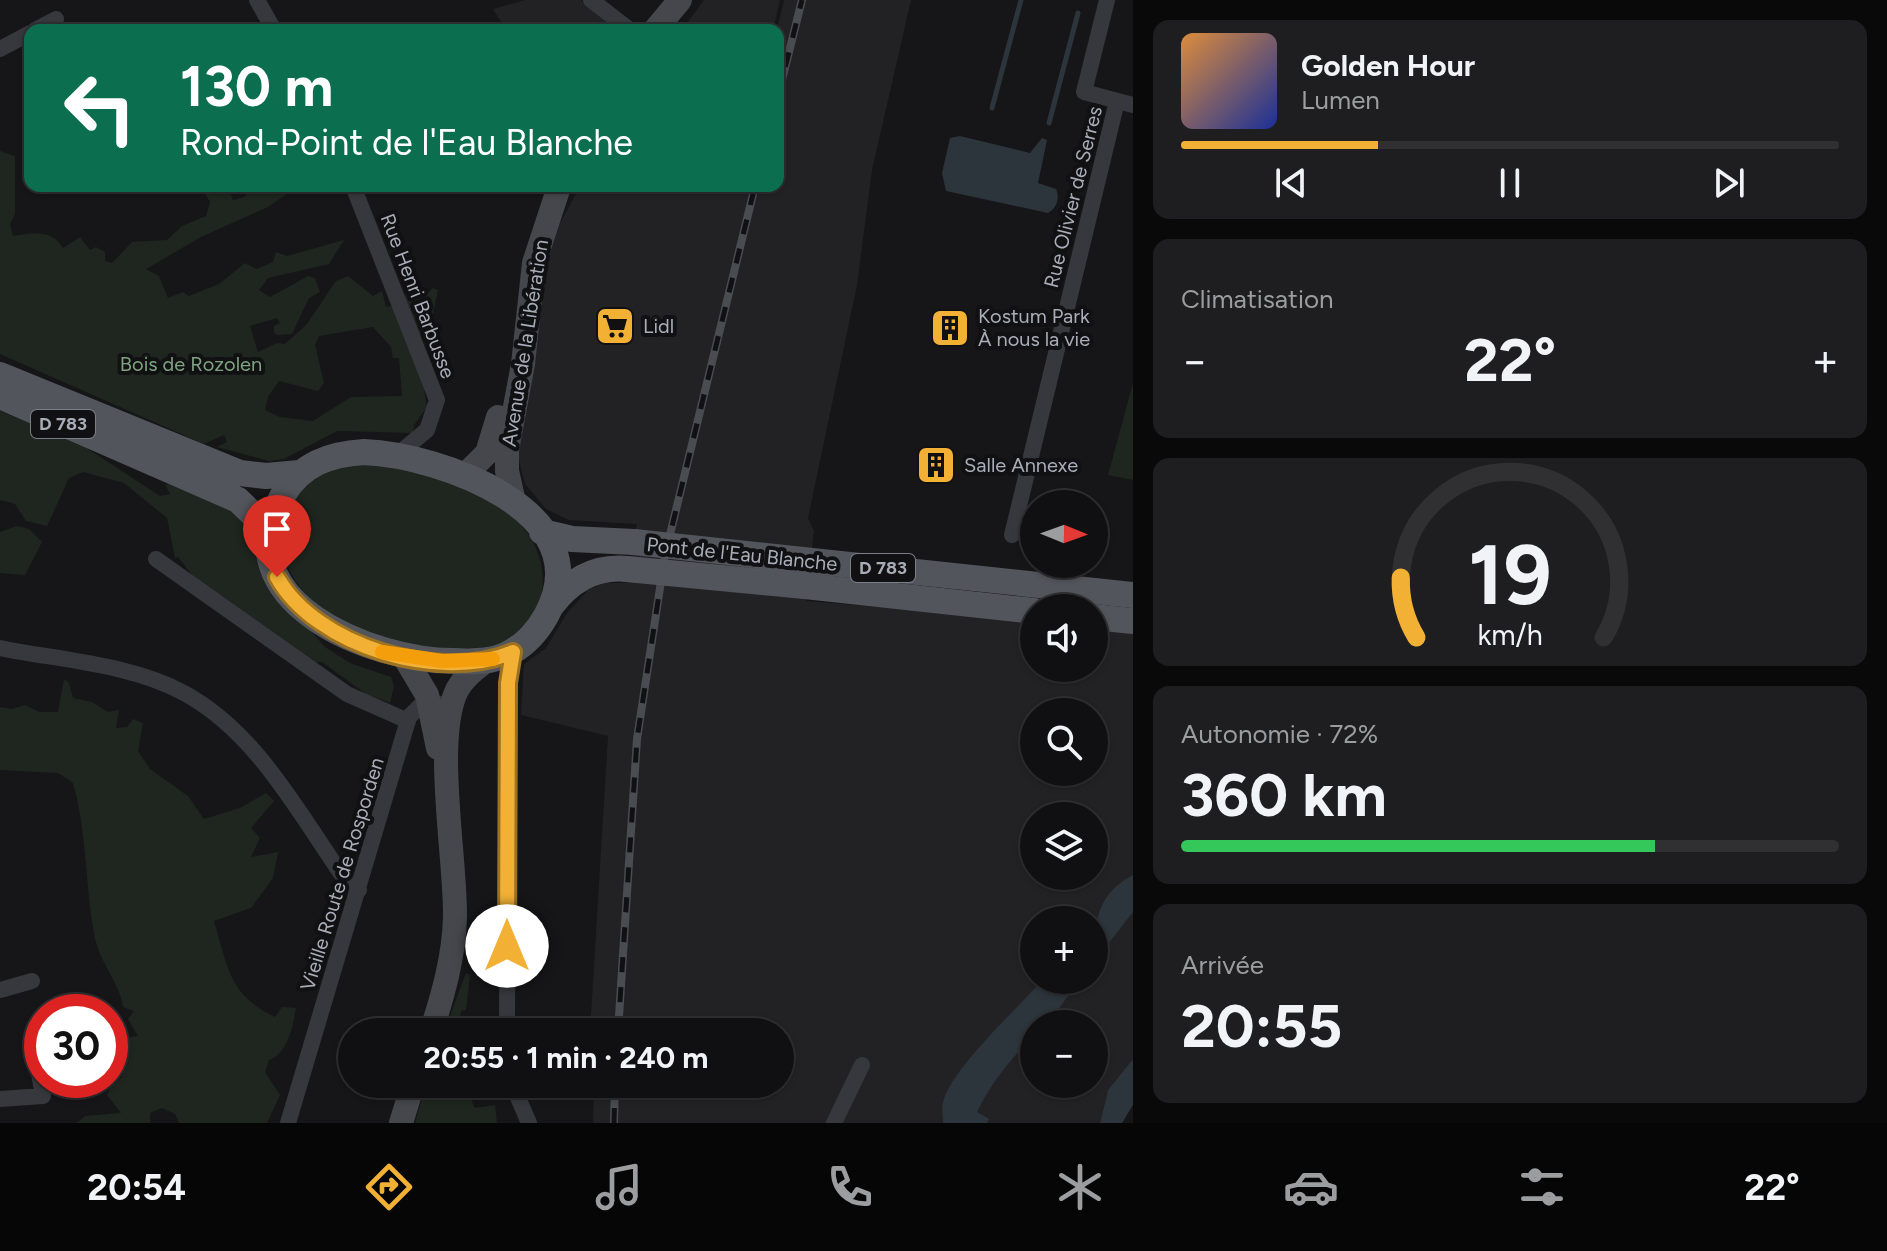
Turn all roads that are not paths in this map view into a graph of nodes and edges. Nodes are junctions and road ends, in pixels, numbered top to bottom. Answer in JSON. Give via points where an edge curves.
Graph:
{"nodes":[{"id":1,"x":257,"y":0,"type":"edge"},
{"id":2,"x":591,"y":0,"type":"edge"},
{"id":3,"x":683,"y":0,"type":"edge"},
{"id":4,"x":1107,"y":0,"type":"edge"},
{"id":5,"x":56,"y":19,"type":"dead end"},
{"id":6,"x":46,"y":24,"type":"edge"},
{"id":7,"x":271,"y":24,"type":"edge"},
{"id":8,"x":622,"y":24,"type":"edge"},
{"id":9,"x":661,"y":24,"type":"edge"},
{"id":10,"x":671,"y":24,"type":"edge"},
{"id":11,"x":24,"y":36,"type":"edge"},
{"id":12,"x":0,"y":49,"type":"edge"},
{"id":13,"x":1125,"y":103,"type":"edge"},
{"id":14,"x":355,"y":192,"type":"edge"},
{"id":15,"x":557,"y":192,"type":"edge"},
{"id":16,"x":517,"y":352,"type":"junction"},
{"id":17,"x":0,"y":375,"type":"edge"},
{"id":18,"x":0,"y":396,"type":"edge"},
{"id":19,"x":397,"y":455,"type":"junction"},
{"id":20,"x":200,"y":470,"type":"junction"},
{"id":21,"x":300,"y":473,"type":"junction"},
{"id":22,"x":466,"y":474,"type":"junction"},
{"id":23,"x":514,"y":502,"type":"junction"},
{"id":24,"x":270,"y":531,"type":"junction"},
{"id":25,"x":542,"y":532,"type":"junction"},
{"id":26,"x":1012,"y":535,"type":"dead end"},
{"id":27,"x":156,"y":559,"type":"dead end"},
{"id":28,"x":1133,"y":595,"type":"edge"},
{"id":29,"x":552,"y":605,"type":"junction"},
{"id":30,"x":1020,"y":610,"type":"edge"},
{"id":31,"x":1108,"y":618,"type":"edge"},
{"id":32,"x":1133,"y":621,"type":"edge"},
{"id":33,"x":0,"y":648,"type":"edge"},
{"id":34,"x":513,"y":652,"type":"junction"},
{"id":35,"x":405,"y":658,"type":"junction"},
{"id":36,"x":475,"y":661,"type":"junction"},
{"id":37,"x":430,"y":706,"type":"junction"},
{"id":38,"x":408,"y":721,"type":"junction"},
{"id":39,"x":447,"y":799,"type":"junction"},
{"id":40,"x":359,"y":890,"type":"junction"},
{"id":41,"x":32,"y":981,"type":"dead end"},
{"id":42,"x":0,"y":990,"type":"edge"},
{"id":43,"x":435,"y":1018,"type":"edge"},
{"id":44,"x":507,"y":1018,"type":"edge"},
{"id":45,"x":862,"y":1065,"type":"dead end"},
{"id":46,"x":24,"y":1097,"type":"edge"},
{"id":47,"x":409,"y":1098,"type":"edge"},
{"id":48,"x":518,"y":1098,"type":"edge"},
{"id":49,"x":0,"y":1099,"type":"edge"},
{"id":50,"x":288,"y":1123,"type":"edge"},
{"id":51,"x":401,"y":1123,"type":"edge"},
{"id":52,"x":529,"y":1123,"type":"edge"},
{"id":53,"x":834,"y":1123,"type":"edge"}],
"edges":[{"from":1,"to":7,"type":"street"},
{"from":2,"to":8,"type":"street"},
{"from":3,"to":9,"type":"main road"},
{"from":3,"to":10,"type":"main road"},
{"from":4,"to":13,"type":"street","via":[[1084,92]]},
{"from":5,"to":6,"type":"street"},
{"from":11,"to":12,"type":"street"},
{"from":13,"to":26,"type":"street","name":"Rue Olivier de Serres"},
{"from":14,"to":19,"type":"street","name":"Rue Henri Barbusse","via":[[437,400],[427,430]]},
{"from":15,"to":16,"type":"main road","name":"Avenue de la Libération","via":[[538,244]]},
{"from":16,"to":22,"type":"main road","name":"Avenue de la Libération","via":[[491,446]]},
{"from":16,"to":23,"type":"main road","name":"Avenue de la Libération","via":[[506,461]]},
{"from":17,"to":20,"type":"main road","number":"D 783"},
{"from":18,"to":20,"type":"main road","number":"D 783"},
{"from":19,"to":21,"type":"main road","via":[[334,455]]},
{"from":19,"to":22,"type":"main road"},
{"from":20,"to":21,"type":"main road","number":"D 783"},
{"from":20,"to":24,"type":"main road","number":"D 783"},
{"from":21,"to":24,"type":"main road","via":[[278,503]]},
{"from":22,"to":23,"type":"main road"},
{"from":23,"to":25,"type":"main road"},
{"from":24,"to":35,"type":"main road","via":[[277,577],[300,606],[356,642]]},
{"from":25,"to":28,"type":"main road","name":"Pont de l'Eau Blanche","number":"D 783","bridge":true},
{"from":25,"to":29,"type":"main road","via":[[557,569]]},
{"from":27,"to":38,"type":"street","via":[[347,694]]},
{"from":29,"to":30,"type":"main road","name":"Pont de l'Eau Blanche","number":"D 783","bridge":true,"via":[[588,574],[627,569]]},
{"from":29,"to":34,"type":"main road","via":[[538,629]]},
{"from":31,"to":32,"type":"main road"},
{"from":33,"to":40,"type":"street","via":[[146,679],[197,702],[248,747],[347,882]]},
{"from":34,"to":36,"type":"main road"},
{"from":34,"to":44,"type":"street","via":[[508,683]]},
{"from":35,"to":36,"type":"main road"},
{"from":35,"to":37,"type":"main road"},
{"from":36,"to":37,"type":"street"},
{"from":36,"to":39,"type":"main road","via":[[449,719]]},
{"from":37,"to":38,"type":"street","via":[[415,709]]},
{"from":37,"to":39,"type":"main road"},
{"from":38,"to":40,"type":"street","name":"Vieille Route de Rosporden"},
{"from":39,"to":43,"type":"main road","via":[[454,934]]},
{"from":40,"to":50,"type":"street","name":"Vieille Route de Rosporden"},
{"from":41,"to":42,"type":"street"},
{"from":45,"to":53,"type":"street"},
{"from":46,"to":49,"type":"street"},
{"from":47,"to":51,"type":"main road"},
{"from":48,"to":52,"type":"street"}]}
